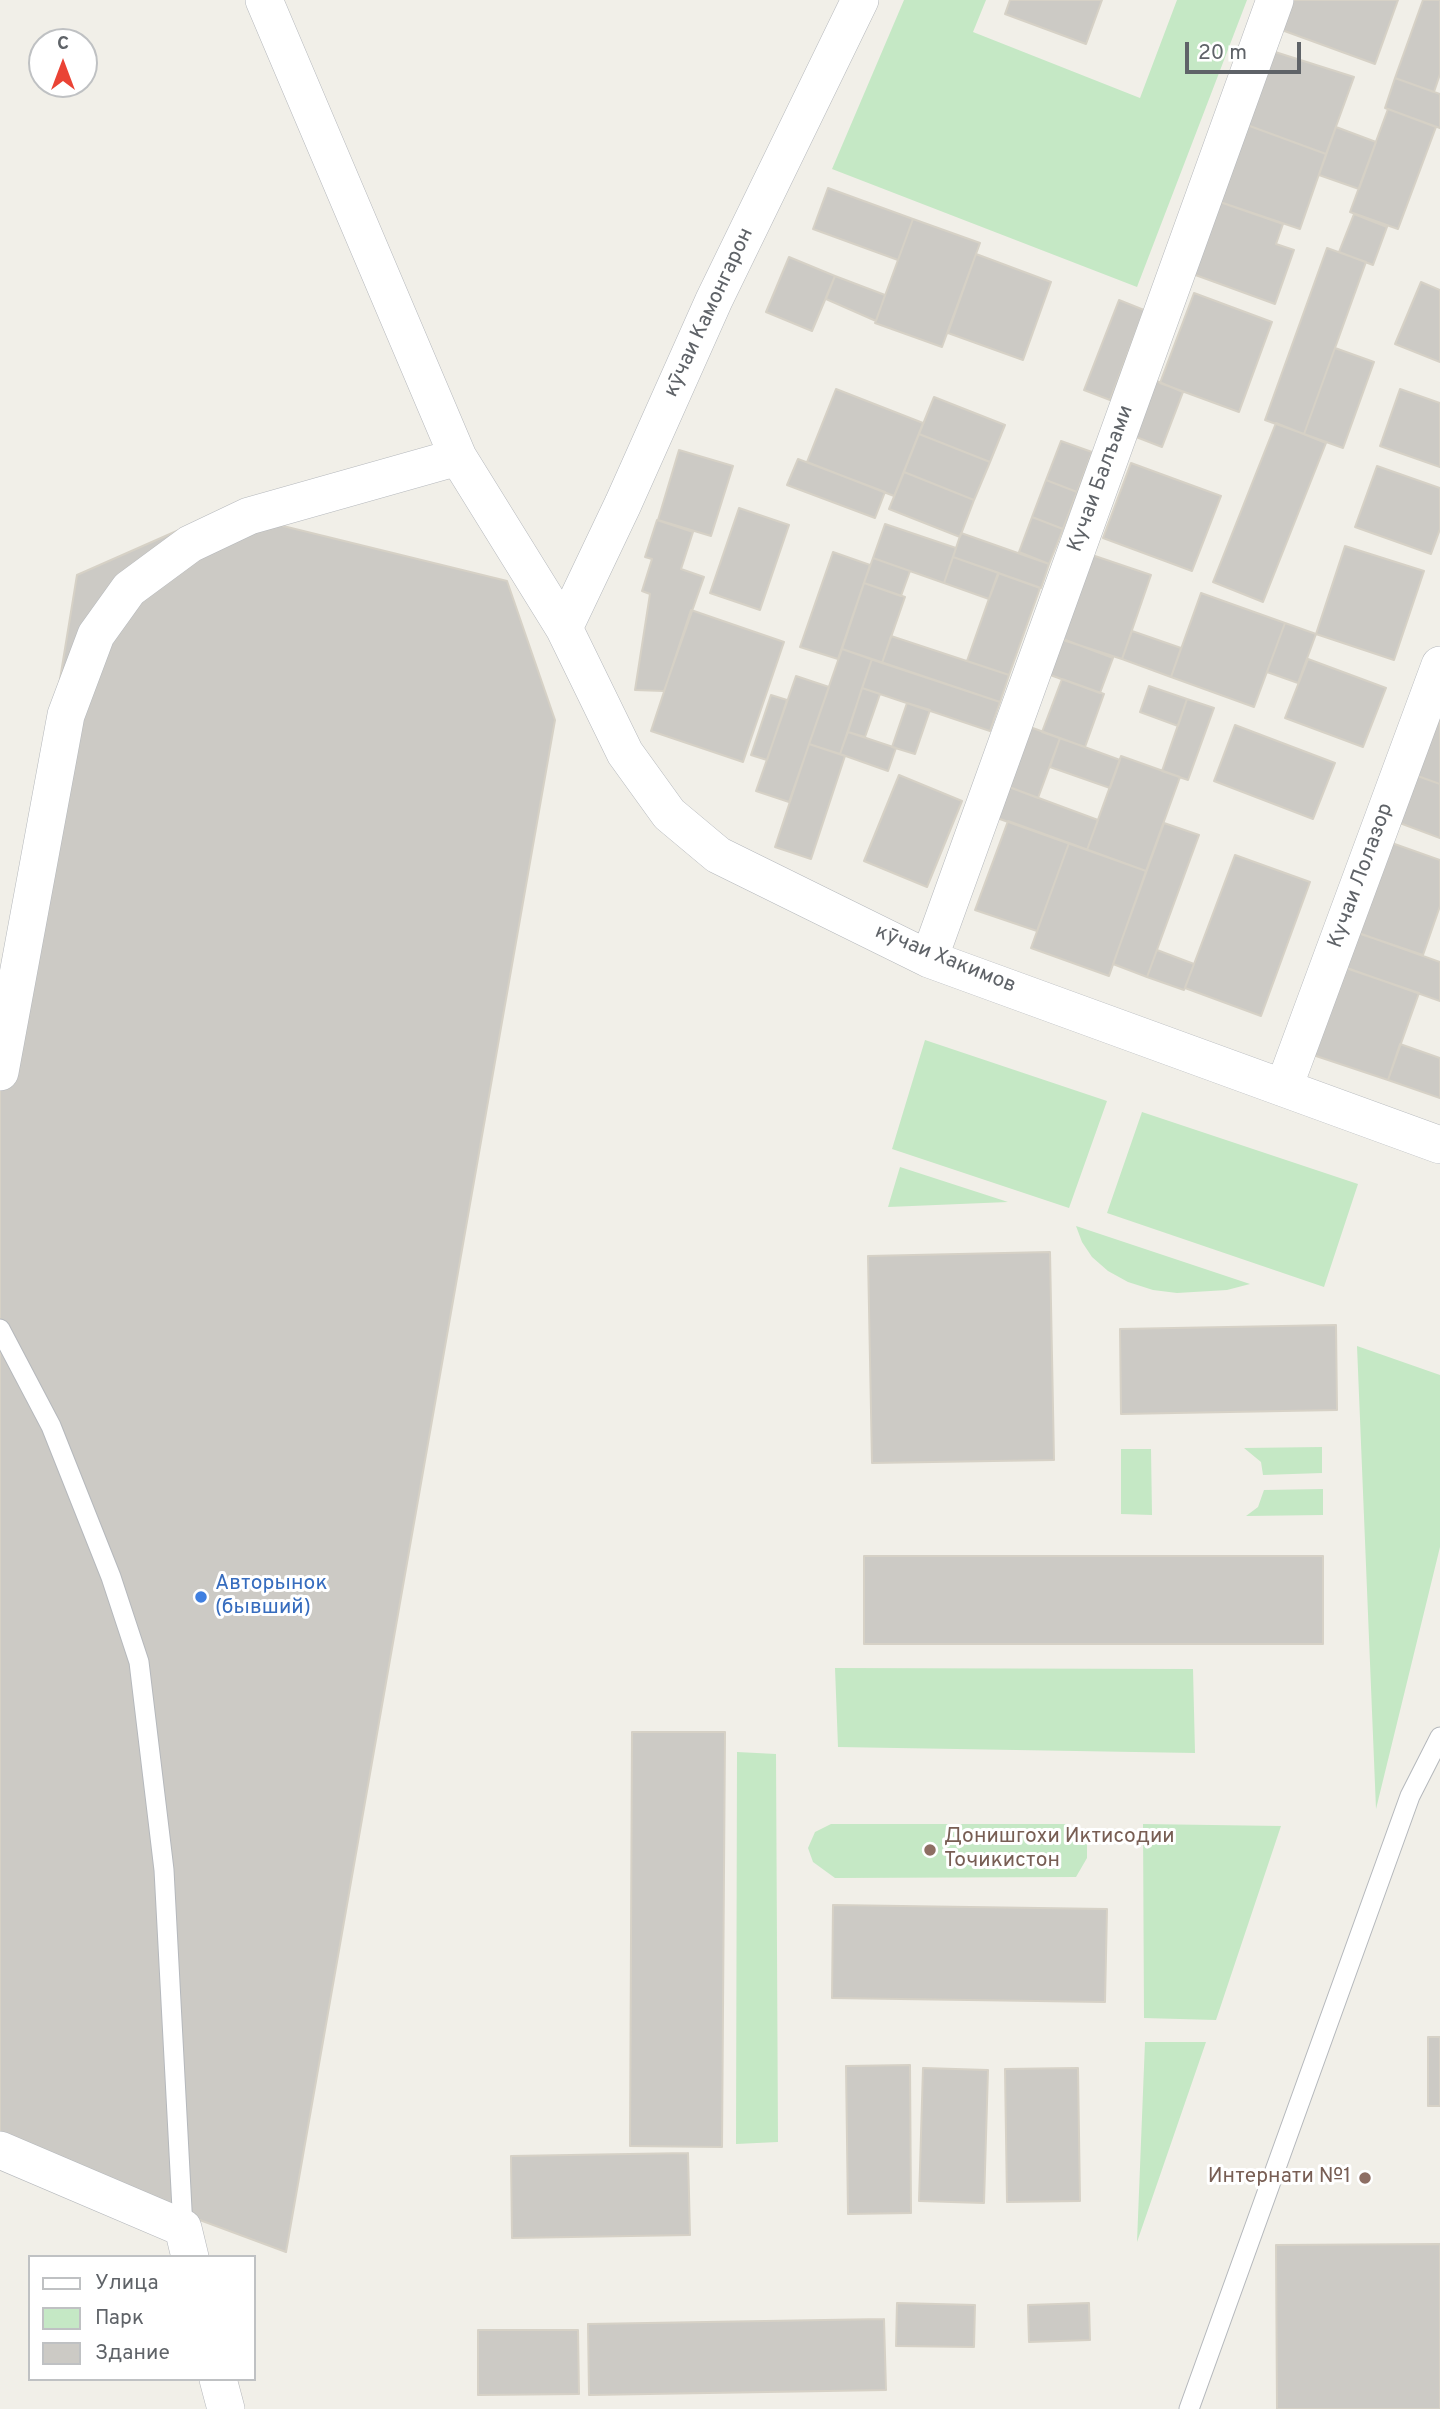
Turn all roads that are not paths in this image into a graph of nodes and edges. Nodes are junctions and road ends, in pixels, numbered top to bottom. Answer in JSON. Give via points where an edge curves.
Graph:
{"nodes":[{"id":1,"x":264,"y":0,"type":"edge"},
{"id":2,"x":860,"y":0,"type":"edge"},
{"id":3,"x":1275,"y":0,"type":"edge"},
{"id":4,"x":458,"y":457,"type":"junction"},
{"id":5,"x":564,"y":628,"type":"junction"},
{"id":6,"x":1440,"y":664,"type":"edge"},
{"id":7,"x":929,"y":959,"type":"junction"},
{"id":8,"x":0,"y":1072,"type":"edge"},
{"id":9,"x":1284,"y":1087,"type":"junction"},
{"id":10,"x":1440,"y":1145,"type":"edge"},
{"id":11,"x":0,"y":1329,"type":"edge"},
{"id":12,"x":1440,"y":1737,"type":"edge"},
{"id":13,"x":0,"y":2150,"type":"edge"},
{"id":14,"x":186,"y":2242,"type":"edge"},
{"id":15,"x":219,"y":2381,"type":"edge"},
{"id":16,"x":226,"y":2409,"type":"edge"},
{"id":17,"x":1189,"y":2409,"type":"edge"}],
"edges":[{"from":1,"to":4,"type":"street","name":"кӯчаи Хакимов"},
{"from":2,"to":5,"type":"street","name":"кӯчаи Камонгарон","via":[[714,300]]},
{"from":3,"to":7,"type":"street","name":"Кучаи Балъами"},
{"from":4,"to":5,"type":"street","name":"кӯчаи Хакимов"},
{"from":4,"to":8,"type":"street","via":[[249,516],[190,544],[130,589],[96,635],[66,715]]},
{"from":5,"to":7,"type":"street","name":"кӯчаи Хакимов","via":[[625,752],[669,814],[718,855]]},
{"from":6,"to":9,"type":"street","name":"Кучаи Лолазор"},
{"from":7,"to":9,"type":"street","name":"кӯчаи Хакимов"},
{"from":9,"to":10,"type":"street","name":"кӯчаи Хакимов"},
{"from":11,"to":14,"type":"lane","via":[[51,1426],[139,1662],[164,1870]]},
{"from":12,"to":17,"type":"lane","via":[[1410,1796]]},
{"from":13,"to":14,"type":"street"},
{"from":15,"to":16,"type":"street"}]}
